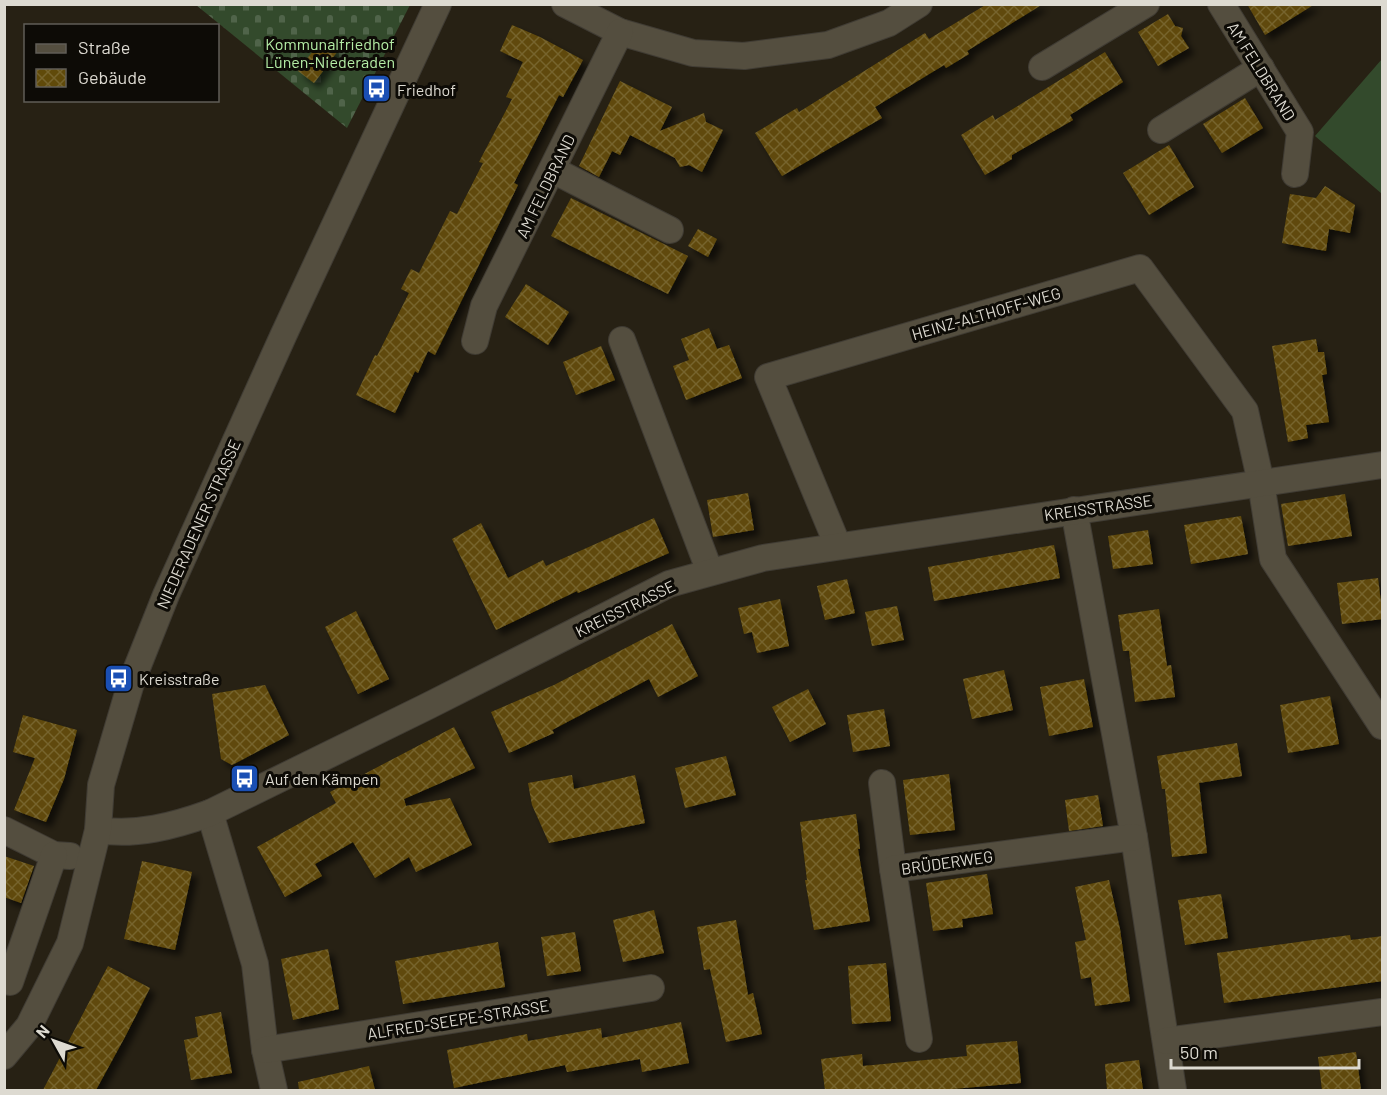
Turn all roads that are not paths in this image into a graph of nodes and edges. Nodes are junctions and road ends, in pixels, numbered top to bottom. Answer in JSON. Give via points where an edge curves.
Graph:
{"nodes":[{"id":1,"x":438,"y":4,"type":"edge"},
{"id":2,"x":566,"y":4,"type":"edge"},
{"id":3,"x":919,"y":4,"type":"edge"},
{"id":4,"x":1146,"y":4,"type":"edge"},
{"id":5,"x":1221,"y":4,"type":"edge"},
{"id":6,"x":620,"y":32,"type":"junction"},
{"id":7,"x":1042,"y":67,"type":"dead end"},
{"id":8,"x":1261,"y":68,"type":"junction"},
{"id":9,"x":1161,"y":130,"type":"dead end"},
{"id":10,"x":553,"y":170,"type":"junction"},
{"id":11,"x":1295,"y":174,"type":"dead end"},
{"id":12,"x":670,"y":230,"type":"dead end"},
{"id":13,"x":622,"y":340,"type":"dead end"},
{"id":14,"x":475,"y":341,"type":"dead end"},
{"id":15,"x":1383,"y":465,"type":"edge"},
{"id":16,"x":1261,"y":483,"type":"junction"},
{"id":17,"x":1074,"y":510,"type":"junction"},
{"id":18,"x":838,"y":546,"type":"junction"},
{"id":19,"x":710,"y":572,"type":"junction"},
{"id":20,"x":1383,"y":726,"type":"edge"},
{"id":21,"x":882,"y":783,"type":"dead end"},
{"id":22,"x":210,"y":813,"type":"junction"},
{"id":23,"x":4,"y":830,"type":"edge"},
{"id":24,"x":98,"y":830,"type":"junction"},
{"id":25,"x":1134,"y":837,"type":"junction"},
{"id":26,"x":54,"y":855,"type":"junction"},
{"id":27,"x":91,"y":858,"type":"junction"},
{"id":28,"x":893,"y":869,"type":"junction"},
{"id":29,"x":6,"y":984,"type":"edge"},
{"id":30,"x":651,"y":988,"type":"dead end"},
{"id":31,"x":1383,"y":1012,"type":"edge"},
{"id":32,"x":919,"y":1039,"type":"dead end"},
{"id":33,"x":1166,"y":1041,"type":"junction"},
{"id":34,"x":265,"y":1050,"type":"junction"},
{"id":35,"x":4,"y":1056,"type":"edge"},
{"id":36,"x":274,"y":1090,"type":"edge"},
{"id":37,"x":1173,"y":1090,"type":"edge"}],
"edges":[{"from":1,"to":24,"type":"street","name":"NIEDERADENER STRASSE","via":[[284,334],[130,682],[101,785]]},
{"from":2,"to":6,"type":"street"},
{"from":3,"to":6,"type":"street","via":[[890,23],[828,45],[744,56],[693,53]]},
{"from":4,"to":7,"type":"street"},
{"from":5,"to":8,"type":"street","name":"AM FELDBRAND"},
{"from":6,"to":10,"type":"street","name":"AM FELDBRAND"},
{"from":8,"to":9,"type":"street"},
{"from":8,"to":11,"type":"street","name":"AM FELDBRAND","via":[[1300,132]]},
{"from":10,"to":12,"type":"street"},
{"from":10,"to":14,"type":"street","name":"AM FELDBRAND","via":[[484,306]]},
{"from":13,"to":19,"type":"street"},
{"from":15,"to":16,"type":"street","name":"KREISSTRASSE"},
{"from":16,"to":17,"type":"street","name":"KREISSTRASSE"},
{"from":16,"to":18,"type":"street","name":"HEINZ-ALTHOFF-WEG","via":[[1245,411],[1140,268],[768,377]]},
{"from":16,"to":20,"type":"street","via":[[1273,559]]},
{"from":17,"to":18,"type":"street","name":"KREISSTRASSE"},
{"from":17,"to":25,"type":"street"},
{"from":18,"to":19,"type":"street","name":"KREISSTRASSE","via":[[763,558]]},
{"from":19,"to":22,"type":"street","name":"KREISSTRASSE","via":[[669,584]]},
{"from":21,"to":28,"type":"street"},
{"from":22,"to":24,"type":"street","name":"KREISSTRASSE","via":[[161,827],[126,832]]},
{"from":22,"to":34,"type":"street","via":[[255,964]]},
{"from":23,"to":26,"type":"street"},
{"from":24,"to":27,"type":"street","name":"NIEDERADENER STRASSE"},
{"from":25,"to":28,"type":"street","name":"BRÜDERWEG"},
{"from":25,"to":33,"type":"street"},
{"from":26,"to":27,"type":"street"},
{"from":26,"to":29,"type":"street"},
{"from":27,"to":35,"type":"street","name":"NIEDERADENER STRASSE","via":[[70,943],[29,1026]]},
{"from":28,"to":32,"type":"street","name":"BRÜDERWEG"},
{"from":30,"to":34,"type":"street","name":"ALFRED-SEEPE-STRASSE"},
{"from":31,"to":33,"type":"street"},
{"from":33,"to":37,"type":"street"},
{"from":34,"to":36,"type":"street"}]}
